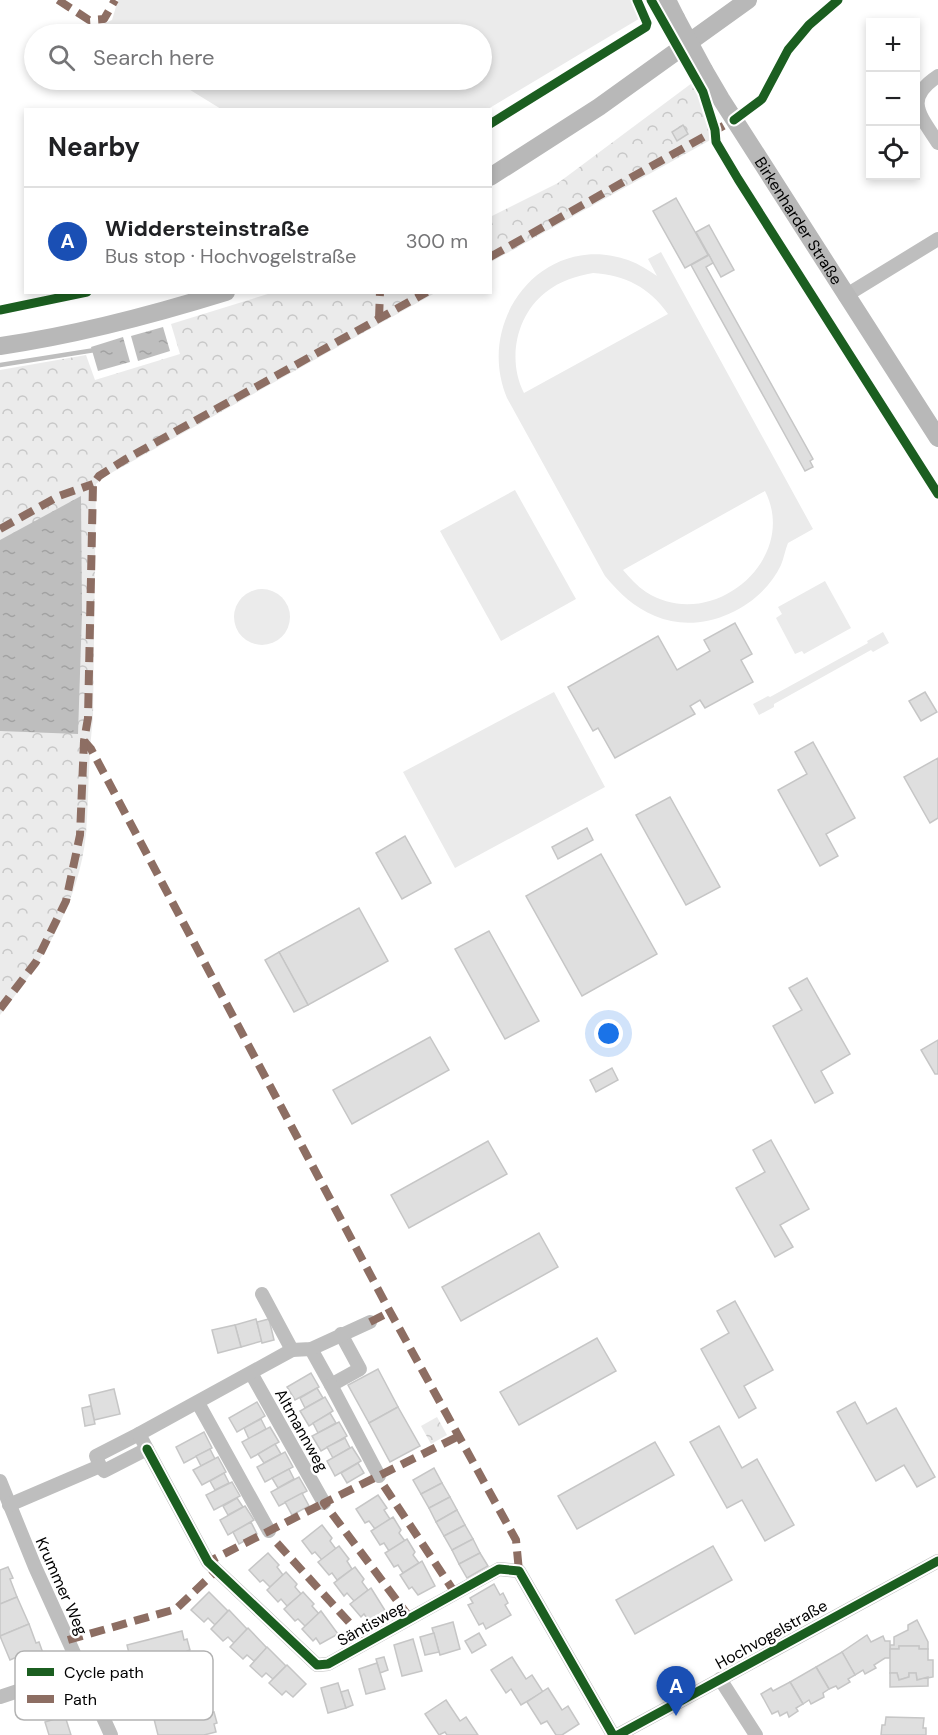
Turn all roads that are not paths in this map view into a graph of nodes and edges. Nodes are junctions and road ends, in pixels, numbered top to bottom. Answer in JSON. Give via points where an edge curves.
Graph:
{"nodes":[{"id":1,"x":667,"y":0,"type":"edge"},
{"id":2,"x":748,"y":0,"type":"edge"},
{"id":3,"x":938,"y":76,"type":"edge"},
{"id":4,"x":938,"y":143,"type":"edge"},
{"id":5,"x":492,"y":176,"type":"edge"},
{"id":6,"x":938,"y":239,"type":"edge"},
{"id":7,"x":220,"y":294,"type":"edge"},
{"id":8,"x":845,"y":296,"type":"junction"},
{"id":9,"x":0,"y":346,"type":"edge"},
{"id":10,"x":938,"y":438,"type":"edge"},
{"id":11,"x":262,"y":1294,"type":"dead end"},
{"id":12,"x":370,"y":1322,"type":"dead end"},
{"id":13,"x":341,"y":1334,"type":"junction"},
{"id":14,"x":311,"y":1349,"type":"junction"},
{"id":15,"x":292,"y":1350,"type":"junction"},
{"id":16,"x":251,"y":1373,"type":"junction"},
{"id":17,"x":331,"y":1385,"type":"junction"},
{"id":18,"x":198,"y":1403,"type":"junction"},
{"id":19,"x":139,"y":1434,"type":"junction"},
{"id":20,"x":147,"y":1449,"type":"junction"},
{"id":21,"x":100,"y":1466,"type":"junction"},
{"id":22,"x":379,"y":1476,"type":"dead end"},
{"id":23,"x":0,"y":1481,"type":"edge"},
{"id":24,"x":324,"y":1503,"type":"dead end"},
{"id":25,"x":9,"y":1505,"type":"junction"},
{"id":26,"x":269,"y":1531,"type":"dead end"},
{"id":27,"x":938,"y":1561,"type":"edge"},
{"id":28,"x":73,"y":1651,"type":"edge"},
{"id":29,"x":720,"y":1679,"type":"junction"},
{"id":30,"x":15,"y":1692,"type":"edge"},
{"id":31,"x":0,"y":1697,"type":"edge"},
{"id":32,"x":104,"y":1720,"type":"edge"},
{"id":33,"x":111,"y":1735,"type":"edge"},
{"id":34,"x":613,"y":1735,"type":"edge"},
{"id":35,"x":618,"y":1735,"type":"edge"},
{"id":36,"x":756,"y":1735,"type":"edge"}],
"edges":[{"from":1,"to":8,"type":"main road","name":"Birkenharder Straße","bridge":true,"via":[[721,99]]},
{"from":2,"to":5,"type":"main road","via":[[599,108]]},
{"from":3,"to":4,"type":"street","via":[[920,90],[916,104]]},
{"from":6,"to":8,"type":"street"},
{"from":7,"to":9,"type":"main road","via":[[156,314]]},
{"from":8,"to":10,"type":"main road","name":"Birkenharder Straße"},
{"from":11,"to":15,"type":"street"},
{"from":12,"to":13,"type":"street"},
{"from":13,"to":14,"type":"street"},
{"from":13,"to":17,"type":"street","via":[[360,1369]]},
{"from":14,"to":15,"type":"street"},
{"from":14,"to":17,"type":"street"},
{"from":15,"to":16,"type":"street"},
{"from":16,"to":18,"type":"street"},
{"from":16,"to":24,"type":"street","name":"Altmannweg"},
{"from":17,"to":22,"type":"street"},
{"from":18,"to":19,"type":"street"},
{"from":18,"to":26,"type":"street"},
{"from":19,"to":20,"type":"street"},
{"from":19,"to":21,"type":"street","via":[[96,1456]]},
{"from":20,"to":21,"type":"street","via":[[104,1471]]},
{"from":20,"to":34,"type":"street","name":"Säntisweg","via":[[208,1562],[317,1665],[328,1664],[499,1569],[519,1571]]},
{"from":21,"to":25,"type":"street"},
{"from":23,"to":25,"type":"street","name":"Krummer Weg"},
{"from":25,"to":28,"type":"street","name":"Krummer Weg"},
{"from":27,"to":29,"type":"street","name":"Hochvogelstraße"},
{"from":29,"to":35,"type":"street","name":"Hochvogelstraße"},
{"from":29,"to":36,"type":"street"},
{"from":30,"to":31,"type":"street"},
{"from":32,"to":33,"type":"street","name":"Krummer Weg"}]}
